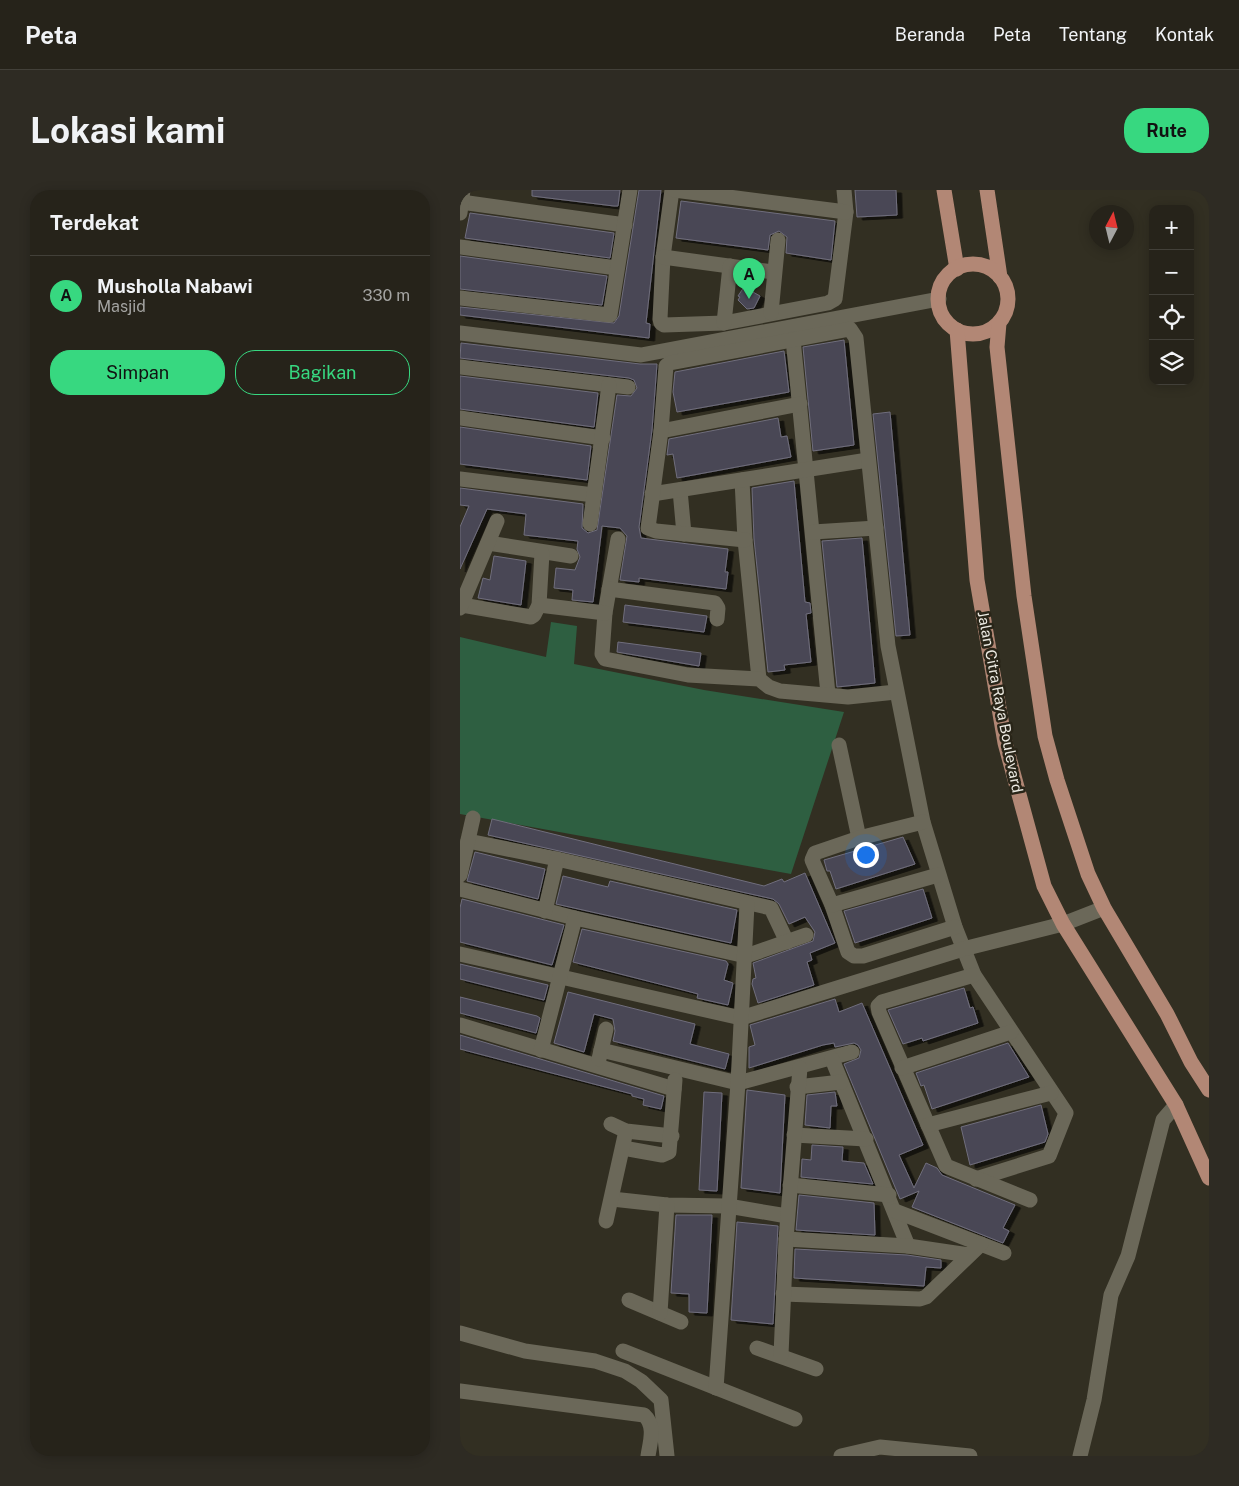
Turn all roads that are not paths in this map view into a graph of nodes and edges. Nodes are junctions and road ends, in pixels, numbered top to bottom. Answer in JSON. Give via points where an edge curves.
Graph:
{"nodes":[{"id":1,"x":630,"y":190,"type":"edge"},
{"id":2,"x":673,"y":190,"type":"edge"},
{"id":3,"x":844,"y":190,"type":"edge"},
{"id":4,"x":944,"y":190,"type":"edge"},
{"id":5,"x":987,"y":190,"type":"edge"},
{"id":6,"x":462,"y":202,"type":"edge"},
{"id":7,"x":846,"y":212,"type":"junction"},
{"id":8,"x":625,"y":225,"type":"junction"},
{"id":9,"x":778,"y":240,"type":"dead end"},
{"id":10,"x":460,"y":247,"type":"edge"},
{"id":11,"x":663,"y":258,"type":"junction"},
{"id":12,"x":730,"y":266,"type":"junction"},
{"id":13,"x":617,"y":268,"type":"junction"},
{"id":14,"x":957,"y":269,"type":"junction"},
{"id":15,"x":774,"y":272,"type":"junction"},
{"id":16,"x":1000,"y":277,"type":"junction"},
{"id":17,"x":460,"y":298,"type":"edge"},
{"id":18,"x":939,"y":299,"type":"junction"},
{"id":19,"x":771,"y":313,"type":"junction"},
{"id":20,"x":724,"y":323,"type":"junction"},
{"id":21,"x":999,"y":323,"type":"junction"},
{"id":22,"x":957,"y":330,"type":"junction"},
{"id":23,"x":460,"y":333,"type":"edge"},
{"id":24,"x":793,"y":339,"type":"junction"},
{"id":25,"x":460,"y":367,"type":"edge"},
{"id":26,"x":610,"y":385,"type":"junction"},
{"id":27,"x":628,"y":387,"type":"dead end"},
{"id":28,"x":800,"y":404,"type":"junction"},
{"id":29,"x":460,"y":418,"type":"edge"},
{"id":30,"x":661,"y":431,"type":"junction"},
{"id":31,"x":603,"y":438,"type":"junction"},
{"id":32,"x":868,"y":460,"type":"junction"},
{"id":33,"x":806,"y":470,"type":"junction"},
{"id":34,"x":460,"y":479,"type":"edge"},
{"id":35,"x":742,"y":480,"type":"junction"},
{"id":36,"x":680,"y":490,"type":"junction"},
{"id":37,"x":652,"y":494,"type":"junction"},
{"id":38,"x":594,"y":495,"type":"junction"},
{"id":39,"x":497,"y":521,"type":"dead end"},
{"id":40,"x":590,"y":524,"type":"dead end"},
{"id":41,"x":876,"y":528,"type":"junction"},
{"id":42,"x":813,"y":532,"type":"junction"},
{"id":43,"x":684,"y":534,"type":"junction"},
{"id":44,"x":618,"y":539,"type":"dead end"},
{"id":45,"x":745,"y":540,"type":"junction"},
{"id":46,"x":488,"y":544,"type":"junction"},
{"id":47,"x":542,"y":553,"type":"junction"},
{"id":48,"x":571,"y":556,"type":"dead end"},
{"id":49,"x":609,"y":589,"type":"junction"},
{"id":50,"x":539,"y":605,"type":"junction"},
{"id":51,"x":461,"y":606,"type":"edge"},
{"id":52,"x":605,"y":613,"type":"junction"},
{"id":53,"x":717,"y":619,"type":"dead end"},
{"id":54,"x":759,"y":679,"type":"junction"},
{"id":55,"x":896,"y":692,"type":"junction"},
{"id":56,"x":828,"y":694,"type":"junction"},
{"id":57,"x":839,"y":744,"type":"dead end"},
{"id":58,"x":473,"y":818,"type":"dead end"},
{"id":59,"x":923,"y":822,"type":"junction"},
{"id":60,"x":859,"y":838,"type":"junction"},
{"id":61,"x":468,"y":841,"type":"junction"},
{"id":62,"x":557,"y":859,"type":"junction"},
{"id":63,"x":460,"y":875,"type":"edge"},
{"id":64,"x":938,"y":875,"type":"junction"},
{"id":65,"x":460,"y":889,"type":"edge"},
{"id":66,"x":747,"y":904,"type":"junction"},
{"id":67,"x":832,"y":905,"type":"junction"},
{"id":68,"x":1104,"y":908,"type":"junction"},
{"id":69,"x":545,"y":911,"type":"junction"},
{"id":70,"x":575,"y":918,"type":"junction"},
{"id":71,"x":1063,"y":924,"type":"junction"},
{"id":72,"x":955,"y":927,"type":"junction"},
{"id":73,"x":806,"y":935,"type":"dead end"},
{"id":74,"x":787,"y":942,"type":"junction"},
{"id":75,"x":963,"y":949,"type":"junction"},
{"id":76,"x":460,"y":954,"type":"edge"},
{"id":77,"x":746,"y":956,"type":"junction"},
{"id":78,"x":974,"y":975,"type":"junction"},
{"id":79,"x":561,"y":976,"type":"junction"},
{"id":80,"x":741,"y":1018,"type":"junction"},
{"id":81,"x":460,"y":1025,"type":"edge"},
{"id":82,"x":606,"y":1029,"type":"dead end"},
{"id":83,"x":1011,"y":1032,"type":"junction"},
{"id":84,"x":541,"y":1050,"type":"junction"},
{"id":85,"x":601,"y":1050,"type":"junction"},
{"id":86,"x":852,"y":1052,"type":"dead end"},
{"id":87,"x":832,"y":1059,"type":"junction"},
{"id":88,"x":598,"y":1066,"type":"junction"},
{"id":89,"x":676,"y":1068,"type":"junction"},
{"id":90,"x":800,"y":1068,"type":"junction"},
{"id":91,"x":902,"y":1068,"type":"junction"},
{"id":92,"x":841,"y":1082,"type":"junction"},
{"id":93,"x":738,"y":1083,"type":"junction"},
{"id":94,"x":798,"y":1087,"type":"junction"},
{"id":95,"x":1208,"y":1087,"type":"edge"},
{"id":96,"x":674,"y":1089,"type":"junction"},
{"id":97,"x":1051,"y":1093,"type":"junction"},
{"id":98,"x":1176,"y":1105,"type":"junction"},
{"id":99,"x":611,"y":1124,"type":"dead end"},
{"id":100,"x":928,"y":1125,"type":"junction"},
{"id":101,"x":626,"y":1131,"type":"junction"},
{"id":102,"x":794,"y":1135,"type":"junction"},
{"id":103,"x":672,"y":1136,"type":"junction"},
{"id":104,"x":866,"y":1139,"type":"junction"},
{"id":105,"x":623,"y":1148,"type":"junction"},
{"id":106,"x":1209,"y":1178,"type":"edge"},
{"id":107,"x":976,"y":1179,"type":"junction"},
{"id":108,"x":790,"y":1185,"type":"junction"},
{"id":109,"x":889,"y":1195,"type":"junction"},
{"id":110,"x":612,"y":1199,"type":"junction"},
{"id":111,"x":1030,"y":1200,"type":"dead end"},
{"id":112,"x":667,"y":1205,"type":"junction"},
{"id":113,"x":728,"y":1206,"type":"junction"},
{"id":114,"x":895,"y":1211,"type":"junction"},
{"id":115,"x":788,"y":1216,"type":"junction"},
{"id":116,"x":606,"y":1221,"type":"dead end"},
{"id":117,"x":786,"y":1239,"type":"junction"},
{"id":118,"x":981,"y":1244,"type":"junction"},
{"id":119,"x":908,"y":1246,"type":"junction"},
{"id":120,"x":1004,"y":1253,"type":"dead end"},
{"id":121,"x":969,"y":1255,"type":"junction"},
{"id":122,"x":783,"y":1294,"type":"junction"},
{"id":123,"x":629,"y":1300,"type":"dead end"},
{"id":124,"x":660,"y":1313,"type":"junction"},
{"id":125,"x":681,"y":1322,"type":"dead end"},
{"id":126,"x":460,"y":1333,"type":"edge"},
{"id":127,"x":757,"y":1348,"type":"dead end"},
{"id":128,"x":623,"y":1351,"type":"dead end"},
{"id":129,"x":780,"y":1355,"type":"junction"},
{"id":130,"x":816,"y":1369,"type":"dead end"},
{"id":131,"x":716,"y":1388,"type":"junction"},
{"id":132,"x":460,"y":1391,"type":"edge"},
{"id":133,"x":795,"y":1419,"type":"dead end"},
{"id":134,"x":869,"y":1454,"type":"edge"},
{"id":135,"x":648,"y":1456,"type":"edge"},
{"id":136,"x":667,"y":1456,"type":"edge"},
{"id":137,"x":841,"y":1456,"type":"edge"},
{"id":138,"x":970,"y":1456,"type":"edge"},
{"id":139,"x":1080,"y":1456,"type":"edge"}],
"edges":[{"from":1,"to":8,"type":"street"},
{"from":2,"to":7,"type":"street"},
{"from":2,"to":11,"type":"street"},
{"from":3,"to":7,"type":"street"},
{"from":4,"to":14,"type":"main road"},
{"from":5,"to":16,"type":"main road"},
{"from":6,"to":8,"type":"street"},
{"from":7,"to":19,"type":"street","via":[[837,297],[828,303]]},
{"from":8,"to":13,"type":"street"},
{"from":9,"to":15,"type":"street"},
{"from":10,"to":13,"type":"street"},
{"from":11,"to":12,"type":"street"},
{"from":11,"to":20,"type":"street","via":[[661,323]]},
{"from":12,"to":15,"type":"street"},
{"from":12,"to":20,"type":"street"},
{"from":13,"to":17,"type":"street","via":[[612,312],[607,316]]},
{"from":14,"to":16,"type":"main road","via":[[969,265],[982,266]]},
{"from":14,"to":18,"type":"main road","via":[[942,285]]},
{"from":15,"to":19,"type":"street"},
{"from":16,"to":21,"type":"main road","via":[[1007,289],[1008,304]]},
{"from":18,"to":22,"type":"main road","via":[[941,312]]},
{"from":18,"to":23,"type":"street","via":[[641,355]]},
{"from":19,"to":20,"type":"street"},
{"from":21,"to":22,"type":"main road","via":[[980,333]]},
{"from":21,"to":68,"type":"main road","via":[[998,347],[1017,536],[1046,736],[1073,835]]},
{"from":22,"to":71,"type":"main road","name":"Jalan Citra Raya Boulevard","via":[[977,580],[993,677],[1020,802],[1044,886]]},
{"from":24,"to":28,"type":"street"},
{"from":24,"to":30,"type":"street","via":[[670,363],[665,370]]},
{"from":24,"to":32,"type":"street","via":[[846,329],[855,335]]},
{"from":25,"to":26,"type":"street"},
{"from":26,"to":27,"type":"street"},
{"from":26,"to":31,"type":"street"},
{"from":28,"to":30,"type":"street"},
{"from":28,"to":33,"type":"street"},
{"from":29,"to":31,"type":"street"},
{"from":30,"to":37,"type":"street"},
{"from":31,"to":38,"type":"street"},
{"from":32,"to":33,"type":"street"},
{"from":32,"to":41,"type":"street"},
{"from":33,"to":35,"type":"street"},
{"from":33,"to":42,"type":"street"},
{"from":34,"to":38,"type":"street"},
{"from":35,"to":36,"type":"street"},
{"from":35,"to":45,"type":"street"},
{"from":36,"to":37,"type":"street"},
{"from":36,"to":43,"type":"street"},
{"from":37,"to":43,"type":"street","via":[[648,528]]},
{"from":38,"to":40,"type":"street"},
{"from":39,"to":46,"type":"street"},
{"from":41,"to":42,"type":"street"},
{"from":41,"to":55,"type":"street"},
{"from":42,"to":56,"type":"street"},
{"from":43,"to":45,"type":"street"},
{"from":44,"to":49,"type":"street"},
{"from":45,"to":54,"type":"street"},
{"from":46,"to":47,"type":"street"},
{"from":46,"to":51,"type":"street"},
{"from":47,"to":48,"type":"street"},
{"from":47,"to":50,"type":"street"},
{"from":49,"to":52,"type":"street"},
{"from":49,"to":53,"type":"street","via":[[715,603]]},
{"from":50,"to":51,"type":"street","via":[[531,617]]},
{"from":50,"to":52,"type":"street"},
{"from":52,"to":54,"type":"street","via":[[602,654],[605,659],[688,675]]},
{"from":54,"to":56,"type":"street","via":[[774,689]]},
{"from":55,"to":56,"type":"street","via":[[861,697]]},
{"from":55,"to":59,"type":"street"},
{"from":57,"to":60,"type":"street"},
{"from":58,"to":61,"type":"street"},
{"from":59,"to":60,"type":"street"},
{"from":59,"to":64,"type":"street"},
{"from":60,"to":67,"type":"street","via":[[812,856]]},
{"from":61,"to":62,"type":"street"},
{"from":61,"to":63,"type":"street"},
{"from":62,"to":66,"type":"street"},
{"from":62,"to":69,"type":"street"},
{"from":64,"to":67,"type":"street"},
{"from":64,"to":72,"type":"street"},
{"from":65,"to":69,"type":"street"},
{"from":66,"to":74,"type":"street","via":[[773,909]]},
{"from":66,"to":77,"type":"street"},
{"from":67,"to":72,"type":"street","via":[[848,952],[854,956]]},
{"from":68,"to":71,"type":"street"},
{"from":68,"to":95,"type":"main road"},
{"from":69,"to":70,"type":"street"},
{"from":70,"to":77,"type":"street"},
{"from":70,"to":79,"type":"street"},
{"from":71,"to":75,"type":"street"},
{"from":71,"to":98,"type":"main road","name":"Jalan Citra Raya Boulevard"},
{"from":72,"to":75,"type":"street"},
{"from":73,"to":74,"type":"street"},
{"from":74,"to":77,"type":"street"},
{"from":75,"to":78,"type":"street"},
{"from":75,"to":80,"type":"street"},
{"from":76,"to":79,"type":"street"},
{"from":77,"to":80,"type":"street"},
{"from":78,"to":83,"type":"street"},
{"from":78,"to":91,"type":"street","via":[[880,1003],[878,1012]]},
{"from":79,"to":80,"type":"street"},
{"from":79,"to":84,"type":"street"},
{"from":80,"to":93,"type":"street"},
{"from":81,"to":84,"type":"street"},
{"from":82,"to":85,"type":"street"},
{"from":83,"to":91,"type":"street"},
{"from":83,"to":97,"type":"street"},
{"from":84,"to":88,"type":"street"},
{"from":85,"to":88,"type":"street"},
{"from":85,"to":89,"type":"street"},
{"from":86,"to":87,"type":"street"},
{"from":87,"to":90,"type":"street"},
{"from":87,"to":92,"type":"street"},
{"from":88,"to":96,"type":"street"},
{"from":89,"to":93,"type":"street"},
{"from":89,"to":96,"type":"street"},
{"from":90,"to":93,"type":"street"},
{"from":90,"to":94,"type":"street"},
{"from":91,"to":100,"type":"street"},
{"from":92,"to":94,"type":"street"},
{"from":92,"to":104,"type":"street"},
{"from":93,"to":113,"type":"street"},
{"from":94,"to":102,"type":"street"},
{"from":96,"to":103,"type":"street"},
{"from":97,"to":100,"type":"street"},
{"from":97,"to":107,"type":"street","via":[[1066,1113],[1049,1156]]},
{"from":98,"to":106,"type":"main road","name":"Jalan Citra Raya Boulevard"},
{"from":98,"to":139,"type":"street","via":[[1163,1120],[1128,1256],[1112,1290],[1094,1400]]},
{"from":99,"to":101,"type":"street"},
{"from":100,"to":107,"type":"street","via":[[946,1166]]},
{"from":101,"to":103,"type":"street"},
{"from":101,"to":105,"type":"street"},
{"from":102,"to":104,"type":"street"},
{"from":102,"to":108,"type":"street"},
{"from":103,"to":105,"type":"street","via":[[666,1155]]},
{"from":104,"to":109,"type":"street"},
{"from":105,"to":110,"type":"street"},
{"from":107,"to":111,"type":"street"},
{"from":108,"to":109,"type":"street"},
{"from":108,"to":115,"type":"street"},
{"from":109,"to":114,"type":"street"},
{"from":110,"to":112,"type":"street"},
{"from":110,"to":116,"type":"street"},
{"from":112,"to":113,"type":"street"},
{"from":112,"to":124,"type":"street"},
{"from":113,"to":115,"type":"street"},
{"from":113,"to":131,"type":"street"},
{"from":114,"to":118,"type":"street"},
{"from":114,"to":119,"type":"street"},
{"from":115,"to":117,"type":"street"},
{"from":117,"to":119,"type":"street"},
{"from":117,"to":122,"type":"street"},
{"from":118,"to":120,"type":"street"},
{"from":118,"to":121,"type":"street"},
{"from":119,"to":121,"type":"street"},
{"from":121,"to":122,"type":"street","via":[[926,1297],[920,1299]]},
{"from":122,"to":129,"type":"street"},
{"from":123,"to":124,"type":"street"},
{"from":124,"to":125,"type":"street"},
{"from":126,"to":136,"type":"street","via":[[525,1351],[595,1361],[625,1371],[661,1400]]},
{"from":127,"to":129,"type":"street"},
{"from":128,"to":131,"type":"street"},
{"from":129,"to":130,"type":"street"},
{"from":131,"to":133,"type":"street"},
{"from":132,"to":135,"type":"street","via":[[644,1415],[652,1427]]},
{"from":134,"to":137,"type":"street"},
{"from":134,"to":138,"type":"street","via":[[880,1447]]}]}
